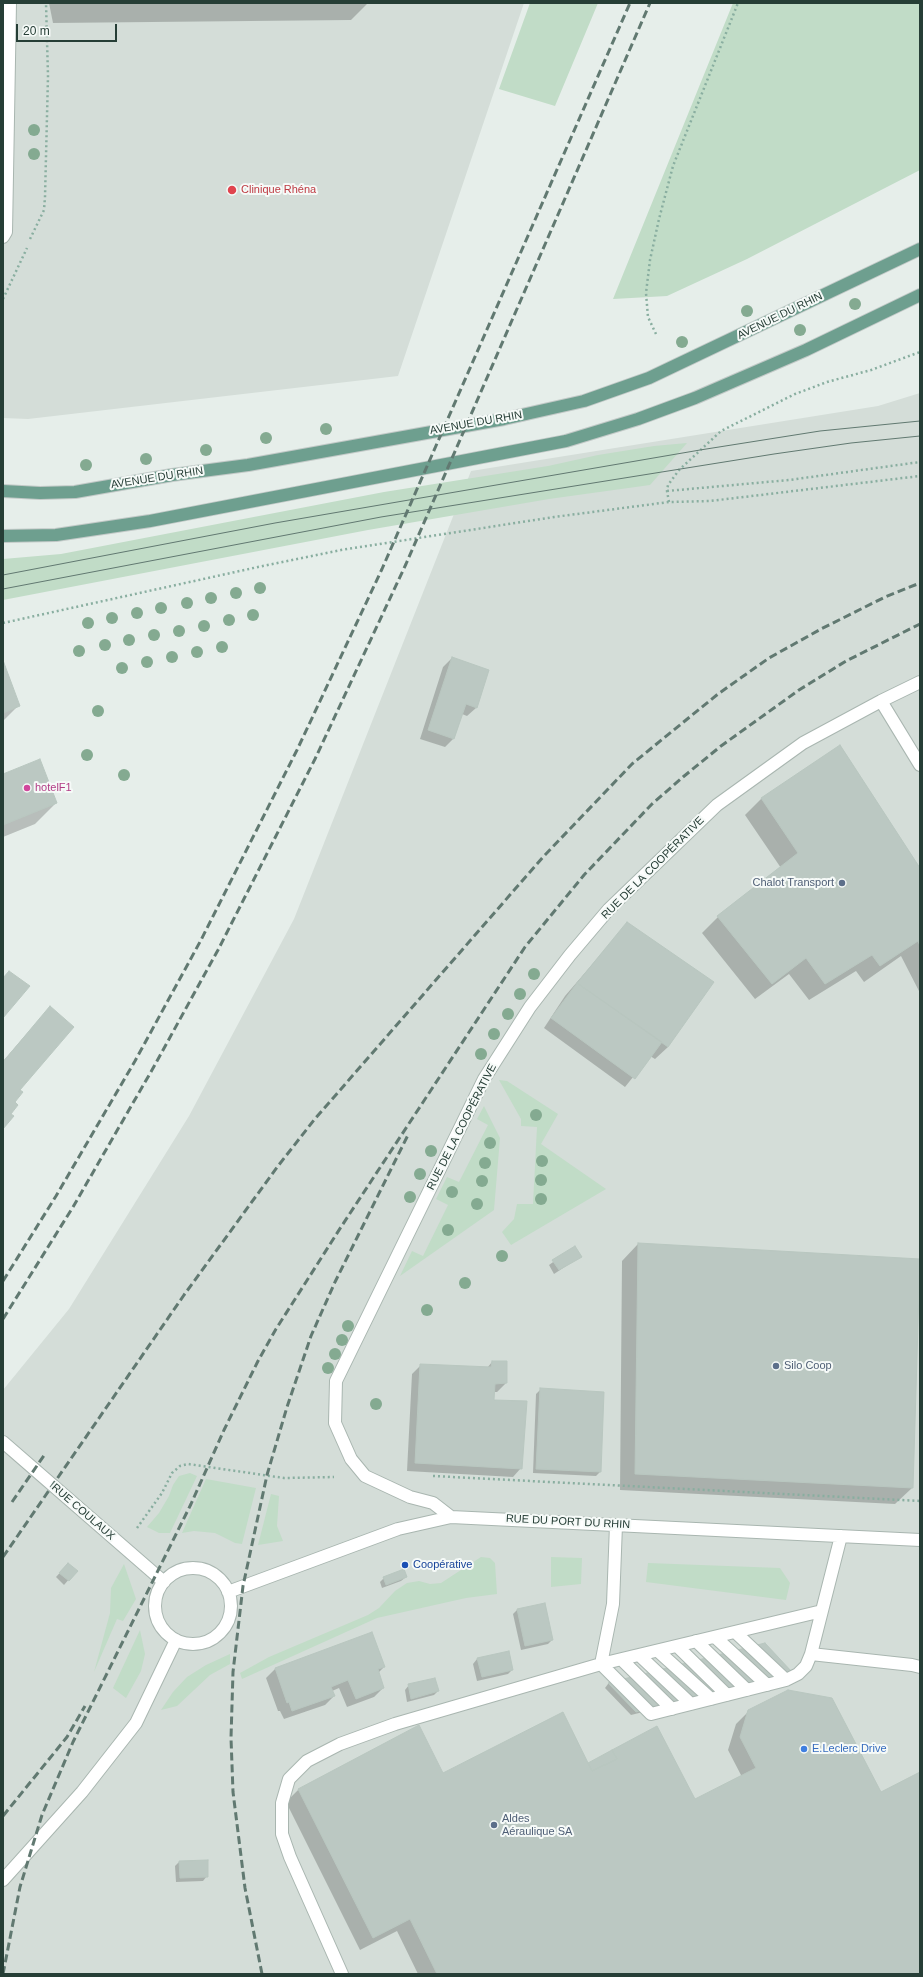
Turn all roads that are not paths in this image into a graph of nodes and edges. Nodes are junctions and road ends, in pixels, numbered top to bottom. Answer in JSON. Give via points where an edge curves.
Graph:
{"nodes":[{"id":1,"x":10,"y":3,"type":"edge"},
{"id":2,"x":3,"y":237,"type":"edge"},
{"id":3,"x":920,"y":249,"type":"edge"},
{"id":4,"x":920,"y":295,"type":"edge"},
{"id":5,"x":3,"y":491,"type":"edge"},
{"id":6,"x":3,"y":536,"type":"edge"},
{"id":7,"x":920,"y":682,"type":"edge"},
{"id":8,"x":880,"y":701,"type":"junction"},
{"id":9,"x":920,"y":765,"type":"edge"},
{"id":10,"x":3,"y":1442,"type":"edge"},
{"id":11,"x":451,"y":1517,"type":"junction"},
{"id":12,"x":616,"y":1525,"type":"junction"},
{"id":13,"x":841,"y":1536,"type":"junction"},
{"id":14,"x":920,"y":1540,"type":"edge"},
{"id":15,"x":164,"y":1582,"type":"junction"},
{"id":16,"x":228,"y":1592,"type":"junction"},
{"id":17,"x":822,"y":1611,"type":"junction"},
{"id":18,"x":735,"y":1632,"type":"junction"},
{"id":19,"x":715,"y":1637,"type":"junction"},
{"id":20,"x":176,"y":1640,"type":"junction"},
{"id":21,"x":696,"y":1641,"type":"junction"},
{"id":22,"x":677,"y":1646,"type":"junction"},
{"id":23,"x":658,"y":1651,"type":"junction"},
{"id":24,"x":811,"y":1654,"type":"junction"},
{"id":25,"x":639,"y":1655,"type":"junction"},
{"id":26,"x":622,"y":1660,"type":"junction"},
{"id":27,"x":601,"y":1664,"type":"junction"},
{"id":28,"x":920,"y":1667,"type":"edge"},
{"id":29,"x":786,"y":1680,"type":"junction"},
{"id":30,"x":767,"y":1685,"type":"junction"},
{"id":31,"x":747,"y":1690,"type":"junction"},
{"id":32,"x":727,"y":1695,"type":"junction"},
{"id":33,"x":711,"y":1699,"type":"junction"},
{"id":34,"x":691,"y":1704,"type":"junction"},
{"id":35,"x":672,"y":1709,"type":"junction"},
{"id":36,"x":3,"y":1880,"type":"edge"},
{"id":37,"x":342,"y":1974,"type":"edge"}],
"edges":[{"from":1,"to":2,"type":"street","via":[[6,232]]},
{"from":3,"to":5,"type":"main road","name":"AVENUE DU RHIN","via":[[649,378],[584,401],[504,419],[248,465],[74,492]]},
{"from":4,"to":6,"type":"main road","via":[[806,350],[695,398],[566,441],[150,521],[56,534]]},
{"from":7,"to":8,"type":"street","name":"RUE DE LA COOPÉRATIVE"},
{"from":8,"to":9,"type":"street"},
{"from":8,"to":11,"type":"street","name":"RUE DE LA COOPÉRATIVE","via":[[803,743],[717,805],[609,909],[530,1006],[484,1079],[336,1381],[335,1423],[351,1459],[365,1476],[410,1497],[433,1503]]},
{"from":10,"to":15,"type":"street","name":"RUE COULAUX"},
{"from":11,"to":12,"type":"street","name":"RUE DU PORT DU RHIN"},
{"from":11,"to":16,"type":"street","name":"RUE DU PORT DU RHIN","via":[[398,1529]]},
{"from":12,"to":13,"type":"street","name":"RUE DU PORT DU RHIN"},
{"from":12,"to":27,"type":"street","via":[[613,1604]]},
{"from":13,"to":14,"type":"street","name":"RUE DU PORT DU RHIN"},
{"from":13,"to":17,"type":"street"},
{"from":15,"to":16,"type":"street","via":[[177,1572],[188,1568],[199,1569],[210,1572],[219,1579]]},
{"from":15,"to":20,"type":"street","via":[[156,1598],[157,1620],[166,1634]]},
{"from":16,"to":20,"type":"street","via":[[230,1616],[226,1626],[214,1638],[198,1645]]},
{"from":17,"to":18,"type":"street"},
{"from":17,"to":24,"type":"street"},
{"from":18,"to":19,"type":"street"},
{"from":18,"to":29,"type":"street"},
{"from":19,"to":21,"type":"street"},
{"from":19,"to":30,"type":"street"},
{"from":20,"to":36,"type":"street","via":[[136,1723],[82,1792]]},
{"from":21,"to":22,"type":"street"},
{"from":21,"to":31,"type":"street"},
{"from":22,"to":23,"type":"street"},
{"from":22,"to":32,"type":"street"},
{"from":23,"to":25,"type":"street"},
{"from":23,"to":33,"type":"street"},
{"from":24,"to":28,"type":"street"},
{"from":24,"to":29,"type":"street","via":[[806,1666]]},
{"from":25,"to":26,"type":"street"},
{"from":25,"to":34,"type":"street"},
{"from":26,"to":27,"type":"street"},
{"from":26,"to":35,"type":"street"},
{"from":27,"to":35,"type":"street","via":[[651,1714]]},
{"from":27,"to":37,"type":"street","via":[[394,1724],[313,1757],[289,1779],[282,1802],[282,1834]]},
{"from":29,"to":30,"type":"street"},
{"from":30,"to":31,"type":"street"},
{"from":31,"to":32,"type":"street"},
{"from":32,"to":33,"type":"street"},
{"from":33,"to":34,"type":"street"},
{"from":34,"to":35,"type":"street"}]}
